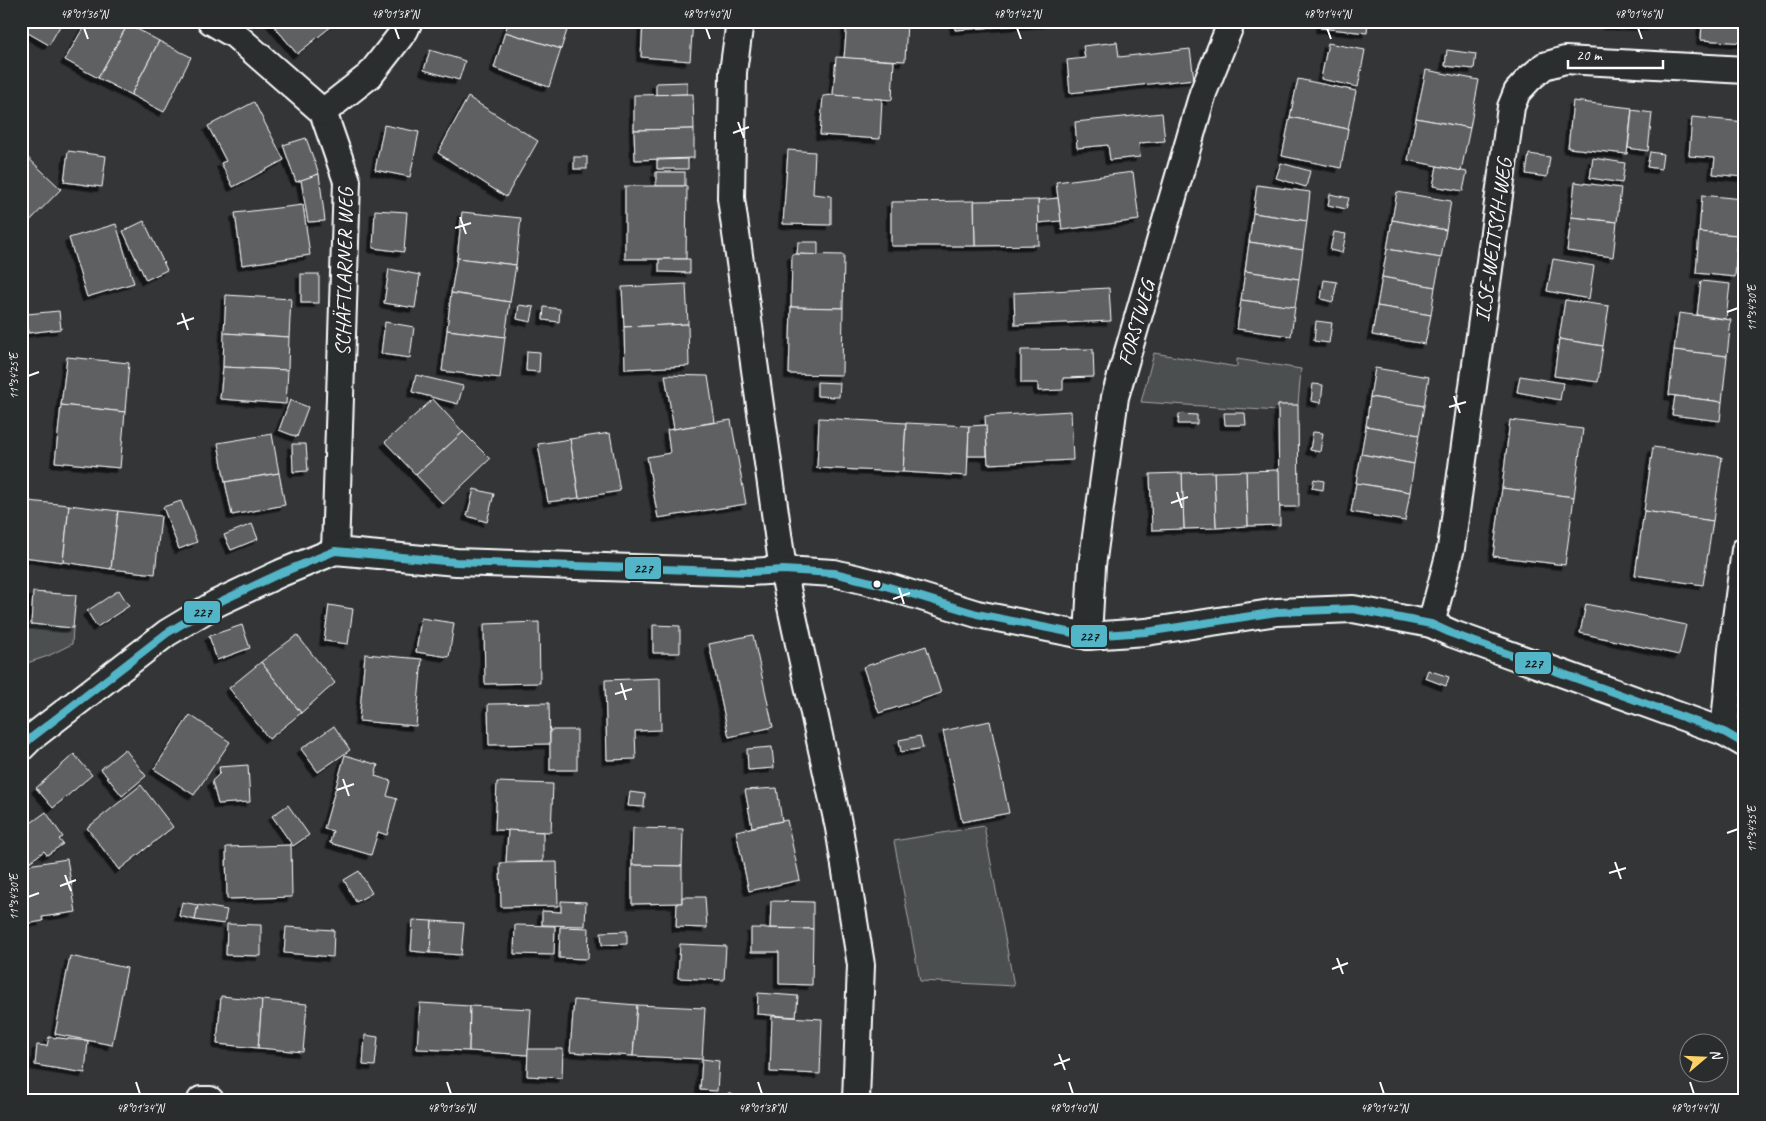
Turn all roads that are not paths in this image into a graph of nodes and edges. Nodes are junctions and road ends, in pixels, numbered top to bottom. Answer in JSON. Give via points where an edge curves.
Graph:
{"nodes":[{"id":1,"x":211,"y":21,"type":"edge"},
{"id":2,"x":409,"y":21,"type":"edge"},
{"id":3,"x":740,"y":21,"type":"edge"},
{"id":4,"x":1232,"y":21,"type":"edge"},
{"id":5,"x":1745,"y":70,"type":"edge"},
{"id":6,"x":323,"y":112,"type":"junction"},
{"id":7,"x":1745,"y":550,"type":"edge"},
{"id":8,"x":336,"y":551,"type":"junction"},
{"id":9,"x":783,"y":570,"type":"junction"},
{"id":10,"x":1431,"y":624,"type":"junction"},
{"id":11,"x":1088,"y":636,"type":"junction"},
{"id":12,"x":25,"y":738,"type":"edge"},
{"id":13,"x":1734,"y":738,"type":"edge"},
{"id":14,"x":201,"y":1100,"type":"edge"},
{"id":15,"x":210,"y":1100,"type":"edge"},
{"id":16,"x":856,"y":1100,"type":"edge"}],
"edges":[{"from":1,"to":6,"type":"street","name":"SCHÄFTLARNER WEG","via":[[235,35]]},
{"from":2,"to":6,"type":"street","via":[[370,75]]},
{"from":3,"to":9,"type":"street","via":[[733,72],[732,198]]},
{"from":4,"to":11,"type":"street","name":"FORSTWEG","via":[[1203,93],[1115,397],[1092,566]]},
{"from":5,"to":10,"type":"street","name":"ILSE-WEITSCH-WEG","via":[[1565,60],[1544,66],[1517,92],[1511,106],[1451,548]]},
{"from":6,"to":8,"type":"street","name":"SCHÄFTLARNER WEG","via":[[347,181]]},
{"from":7,"to":13,"type":"street","via":[[1732,649]]},
{"from":8,"to":9,"type":"street","via":[[456,562],[750,572]]},
{"from":8,"to":12,"type":"street","via":[[217,603],[168,633]]},
{"from":9,"to":11,"type":"street","via":[[834,573],[977,614]]},
{"from":9,"to":16,"type":"street","via":[[839,828],[861,965]]},
{"from":10,"to":11,"type":"street","via":[[1353,609],[1276,612],[1146,632]]},
{"from":10,"to":13,"type":"street"},
{"from":14,"to":15,"type":"street"}]}
